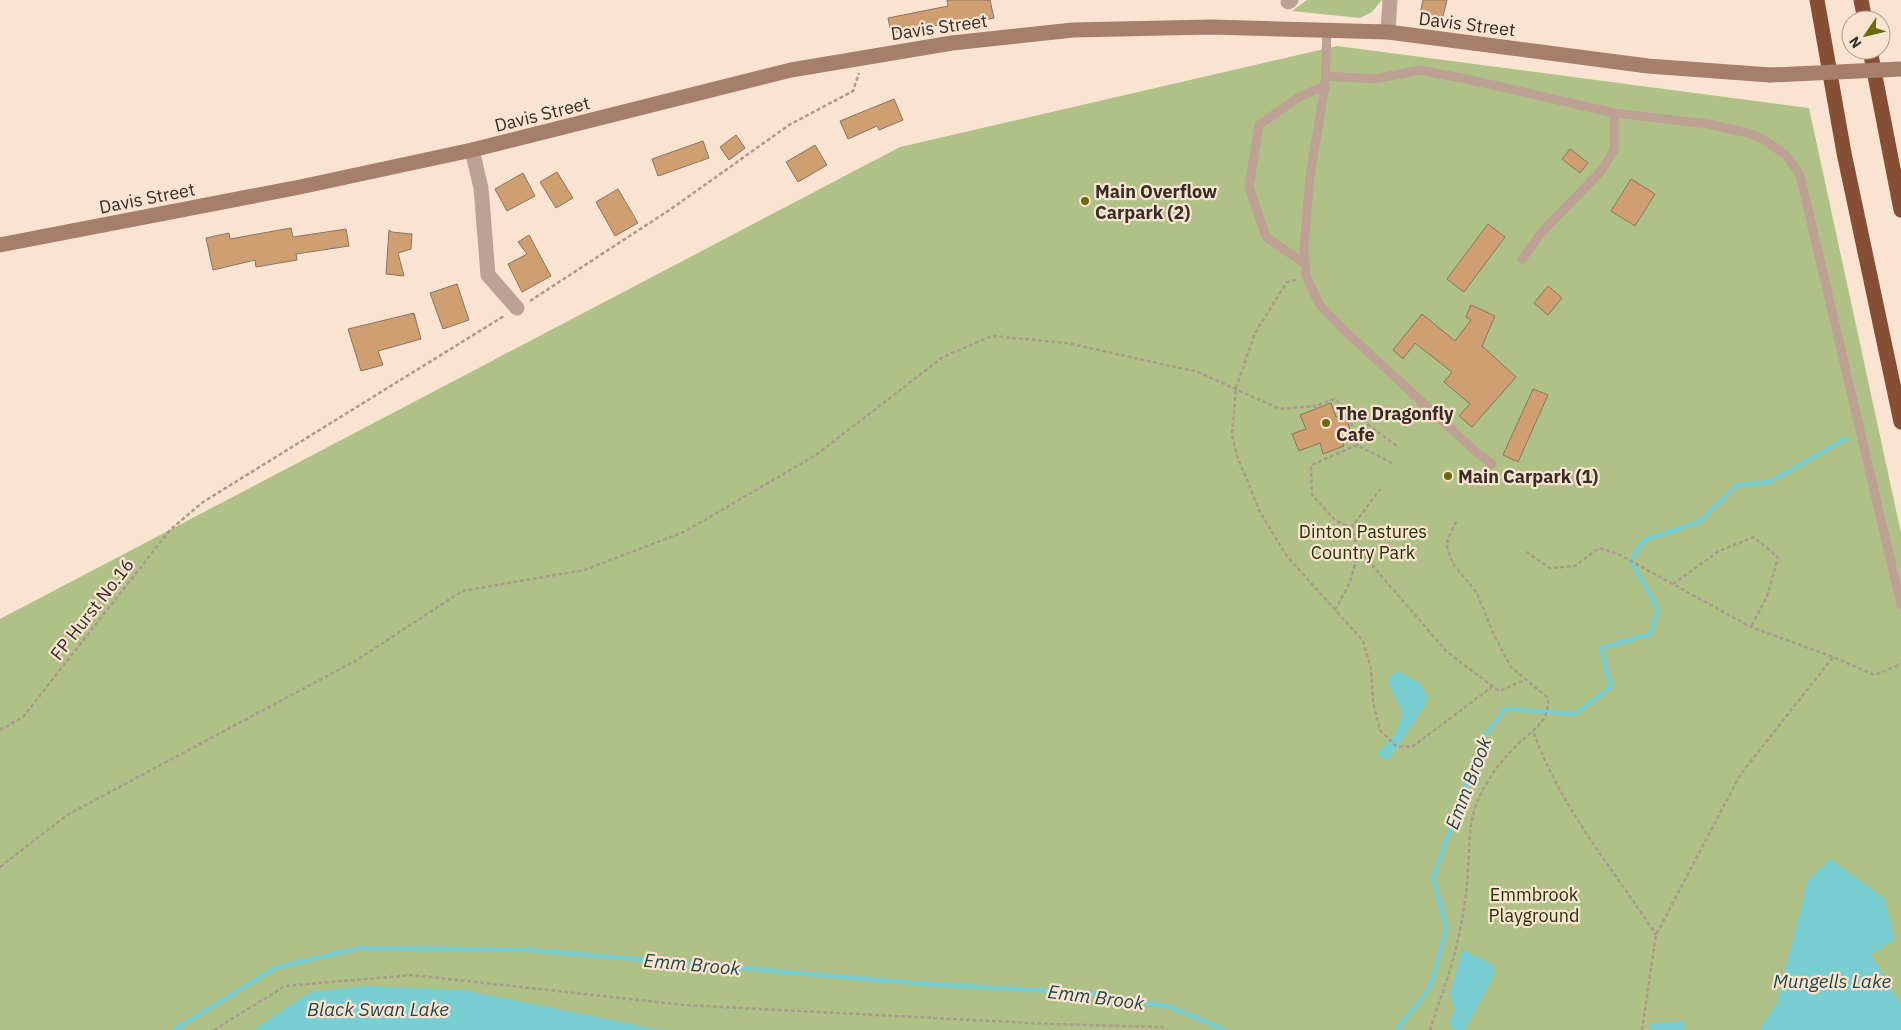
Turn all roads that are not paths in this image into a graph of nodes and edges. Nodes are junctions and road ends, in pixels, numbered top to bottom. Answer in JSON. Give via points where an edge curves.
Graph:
{"nodes":[{"id":1,"x":1390,"y":0,"type":"edge"},
{"id":2,"x":1817,"y":0,"type":"edge"},
{"id":3,"x":1327,"y":29,"type":"junction"},
{"id":4,"x":1388,"y":32,"type":"junction"},
{"id":5,"x":1872,"y":60,"type":"edge"},
{"id":6,"x":1901,"y":68,"type":"edge"},
{"id":7,"x":1326,"y":81,"type":"junction"},
{"id":8,"x":1614,"y":113,"type":"junction"},
{"id":9,"x":472,"y":150,"type":"junction"},
{"id":10,"x":1901,"y":210,"type":"edge"},
{"id":11,"x":0,"y":245,"type":"edge"},
{"id":12,"x":1522,"y":259,"type":"dead end"},
{"id":13,"x":1304,"y":263,"type":"junction"},
{"id":14,"x":517,"y":308,"type":"road end"},
{"id":15,"x":1901,"y":422,"type":"edge"},
{"id":16,"x":1492,"y":464,"type":"dead end"},
{"id":17,"x":1901,"y":605,"type":"edge"}],
"edges":[{"from":1,"to":4,"type":"street"},
{"from":2,"to":15,"type":"highway","via":[[1844,153]]},
{"from":3,"to":4,"type":"main road","name":"Davis Street"},
{"from":3,"to":7,"type":"lane"},
{"from":3,"to":9,"type":"main road","name":"Davis Street","via":[[1073,30],[952,43],[791,70]]},
{"from":4,"to":6,"type":"main road","name":"Davis Street","bridge":true,"via":[[1648,66],[1770,75]]},
{"from":5,"to":10,"type":"highway"},
{"from":7,"to":8,"type":"lane","via":[[1375,79],[1420,70]]},
{"from":7,"to":13,"type":"lane","via":[[1310,176]]},
{"from":7,"to":13,"type":"lane","via":[[1259,125],[1249,187],[1266,237]]},
{"from":8,"to":12,"type":"lane","via":[[1614,150],[1601,171],[1542,232]]},
{"from":8,"to":17,"type":"lane","via":[[1708,124],[1748,133],[1786,155],[1800,175]]},
{"from":9,"to":11,"type":"main road","name":"Davis Street"},
{"from":9,"to":14,"type":"street","via":[[481,188],[488,275]]},
{"from":13,"to":16,"type":"lane","via":[[1306,276],[1320,304],[1343,329]]}]}
